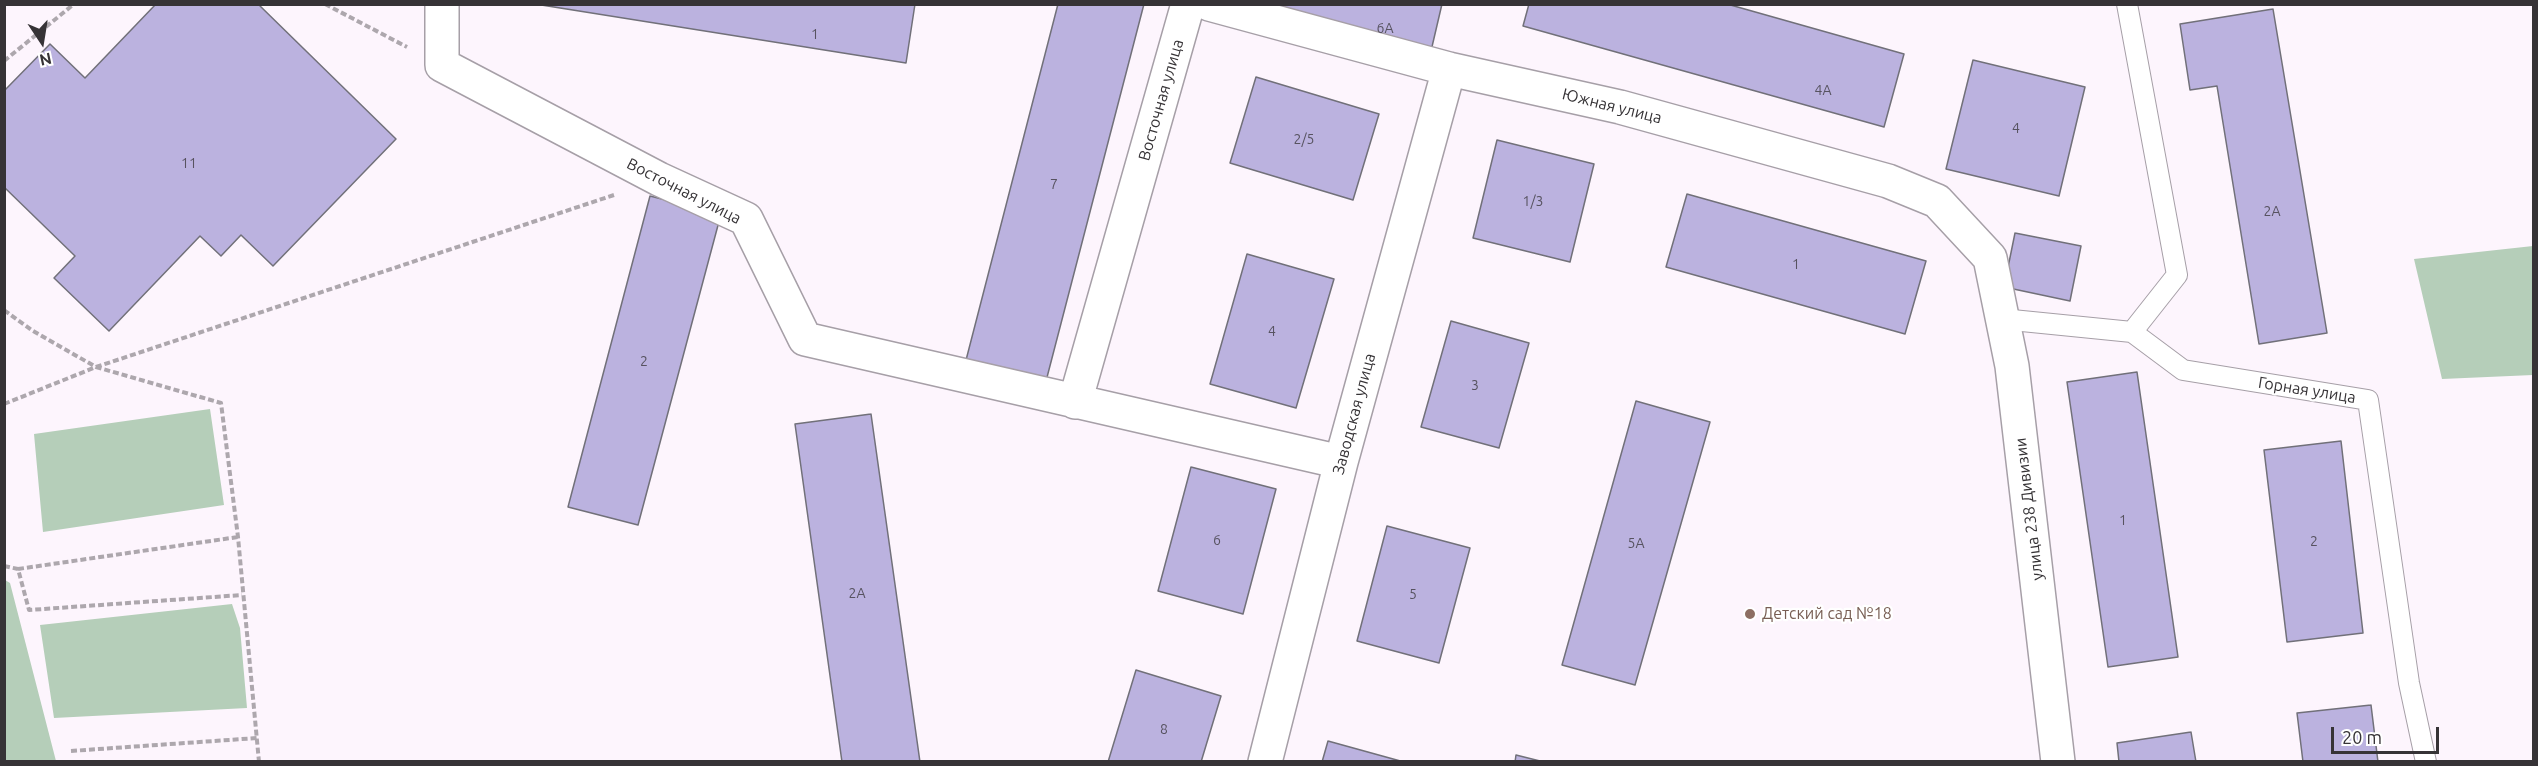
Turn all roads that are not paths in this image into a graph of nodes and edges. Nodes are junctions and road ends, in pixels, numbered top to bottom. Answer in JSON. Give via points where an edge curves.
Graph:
{"nodes":[{"id":1,"x":442,"y":4,"type":"edge"},
{"id":2,"x":1188,"y":4,"type":"edge"},
{"id":3,"x":1209,"y":4,"type":"edge"},
{"id":4,"x":2127,"y":4,"type":"edge"},
{"id":5,"x":1449,"y":69,"type":"junction"},
{"id":6,"x":1990,"y":258,"type":"joint"},
{"id":7,"x":2002,"y":319,"type":"junction"},
{"id":8,"x":2132,"y":332,"type":"junction"},
{"id":9,"x":1075,"y":402,"type":"junction"},
{"id":10,"x":1341,"y":462,"type":"junction"},
{"id":11,"x":1265,"y":762,"type":"edge"},
{"id":12,"x":2058,"y":762,"type":"edge"},
{"id":13,"x":2426,"y":762,"type":"edge"}],
"edges":[{"from":1,"to":9,"type":"street","name":"Восточная улица","via":[[442,65],[659,179],[746,219],[805,339]]},
{"from":2,"to":9,"type":"street","name":"Восточная улица"},
{"from":3,"to":5,"type":"street","name":"Южная улица"},
{"from":4,"to":8,"type":"lane","via":[[2177,275]]},
{"from":5,"to":6,"type":"street","name":"Южная улица","via":[[1620,107],[1888,181],[1937,201]]},
{"from":5,"to":10,"type":"street","name":"Заводская улица"},
{"from":6,"to":7,"type":"street","name":"улица 238 Дивизии"},
{"from":7,"to":8,"type":"lane"},
{"from":7,"to":12,"type":"street","name":"улица 238 Дивизии","via":[[2012,366]]},
{"from":8,"to":13,"type":"lane","name":"Горная улица","via":[[2183,370],[2368,400],[2409,683]]},
{"from":9,"to":10,"type":"street","name":"Восточная улица"},
{"from":10,"to":11,"type":"street","name":"Заводская улица"}]}
